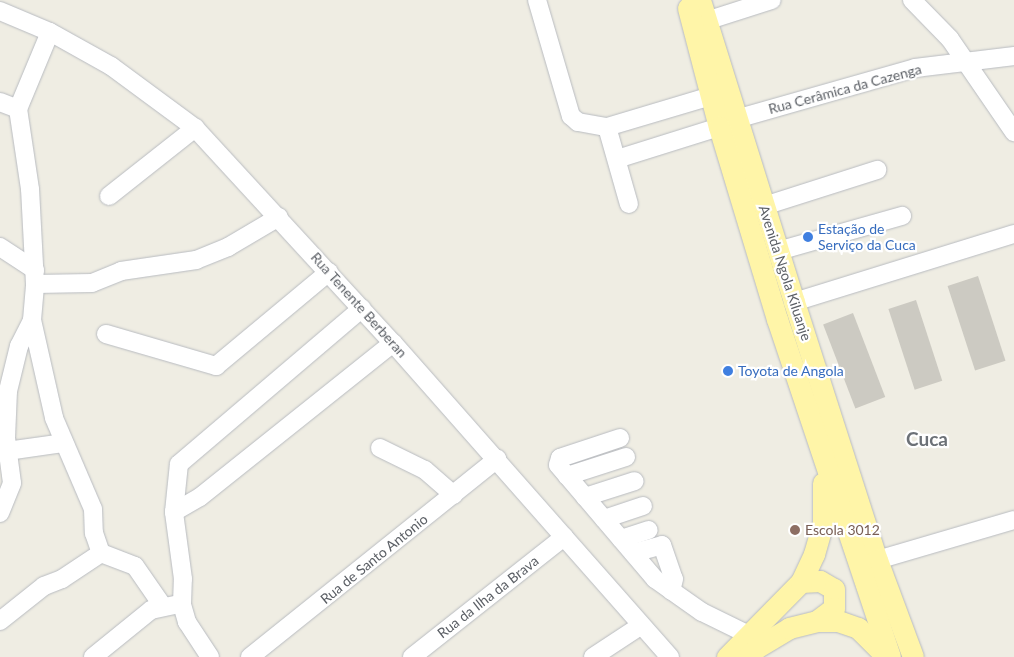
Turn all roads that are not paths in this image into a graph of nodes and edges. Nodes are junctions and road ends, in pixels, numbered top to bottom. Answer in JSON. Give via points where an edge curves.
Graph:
{"nodes":[{"id":1,"x":537,"y":0,"type":"edge"},
{"id":2,"x":686,"y":0,"type":"edge"},
{"id":3,"x":700,"y":0,"type":"edge"},
{"id":4,"x":772,"y":0,"type":"edge"},
{"id":5,"x":912,"y":0,"type":"edge"},
{"id":6,"x":0,"y":11,"type":"edge"},
{"id":7,"x":706,"y":21,"type":"junction"},
{"id":8,"x":50,"y":32,"type":"junction"},
{"id":9,"x":1014,"y":56,"type":"edge"},
{"id":10,"x":965,"y":60,"type":"junction"},
{"id":11,"x":711,"y":96,"type":"junction"},
{"id":12,"x":0,"y":102,"type":"edge"},
{"id":13,"x":18,"y":109,"type":"junction"},
{"id":14,"x":728,"y":123,"type":"junction"},
{"id":15,"x":608,"y":127,"type":"junction"},
{"id":16,"x":195,"y":128,"type":"junction"},
{"id":17,"x":1014,"y":132,"type":"edge"},
{"id":18,"x":617,"y":159,"type":"junction"},
{"id":19,"x":877,"y":170,"type":"dead end"},
{"id":20,"x":109,"y":196,"type":"dead end"},
{"id":21,"x":629,"y":204,"type":"dead end"},
{"id":22,"x":764,"y":206,"type":"junction"},
{"id":23,"x":902,"y":216,"type":"dead end"},
{"id":24,"x":279,"y":217,"type":"junction"},
{"id":25,"x":1014,"y":234,"type":"edge"},
{"id":26,"x":0,"y":248,"type":"edge"},
{"id":27,"x":778,"y":251,"type":"junction"},
{"id":28,"x":329,"y":272,"type":"junction"},
{"id":29,"x":35,"y":277,"type":"junction"},
{"id":30,"x":794,"y":302,"type":"junction"},
{"id":31,"x":362,"y":308,"type":"junction"},
{"id":32,"x":32,"y":320,"type":"junction"},
{"id":33,"x":106,"y":334,"type":"dead end"},
{"id":34,"x":393,"y":343,"type":"junction"},
{"id":35,"x":620,"y":438,"type":"dead end"},
{"id":36,"x":64,"y":443,"type":"junction"},
{"id":37,"x":380,"y":448,"type":"dead end"},
{"id":38,"x":7,"y":452,"type":"junction"},
{"id":39,"x":819,"y":453,"type":"junction"},
{"id":40,"x":626,"y":457,"type":"dead end"},
{"id":41,"x":497,"y":459,"type":"junction"},
{"id":42,"x":567,"y":476,"type":"junction"},
{"id":43,"x":635,"y":481,"type":"dead end"},
{"id":44,"x":454,"y":495,"type":"junction"},
{"id":45,"x":585,"y":497,"type":"junction"},
{"id":46,"x":643,"y":506,"type":"dead end"},
{"id":47,"x":174,"y":512,"type":"junction"},
{"id":48,"x":0,"y":513,"type":"edge"},
{"id":49,"x":604,"y":519,"type":"junction"},
{"id":50,"x":1014,"y":520,"type":"edge"},
{"id":51,"x":649,"y":530,"type":"dead end"},
{"id":52,"x":564,"y":537,"type":"junction"},
{"id":53,"x":621,"y":539,"type":"junction"},
{"id":54,"x":101,"y":553,"type":"junction"},
{"id":55,"x":633,"y":553,"type":"junction"},
{"id":56,"x":877,"y":560,"type":"junction"},
{"id":57,"x":801,"y":582,"type":"junction"},
{"id":58,"x":671,"y":590,"type":"junction"},
{"id":59,"x":182,"y":604,"type":"junction"},
{"id":60,"x":162,"y":605,"type":"junction"},
{"id":61,"x":0,"y":620,"type":"edge"},
{"id":62,"x":817,"y":621,"type":"junction"},
{"id":63,"x":640,"y":626,"type":"junction"},
{"id":64,"x":747,"y":634,"type":"junction"},
{"id":65,"x":93,"y":657,"type":"edge"},
{"id":66,"x":210,"y":657,"type":"edge"},
{"id":67,"x":250,"y":657,"type":"edge"},
{"id":68,"x":412,"y":657,"type":"edge"},
{"id":69,"x":593,"y":657,"type":"edge"},
{"id":70,"x":670,"y":657,"type":"edge"},
{"id":71,"x":727,"y":657,"type":"edge"},
{"id":72,"x":748,"y":657,"type":"edge"},
{"id":73,"x":888,"y":657,"type":"edge"},
{"id":74,"x":913,"y":657,"type":"edge"}],
"edges":[{"from":1,"to":15,"type":"street","via":[[571,116],[578,122]]},
{"from":2,"to":11,"type":"main road","name":"Avenida Ngola Kiluanje"},
{"from":3,"to":7,"type":"main road","name":"Avenida Ngola Kiluanje"},
{"from":4,"to":7,"type":"street"},
{"from":5,"to":10,"type":"street","via":[[936,22]]},
{"from":6,"to":8,"type":"street","name":"Rua Tenente Berberan"},
{"from":7,"to":14,"type":"main road","name":"Avenida Ngola Kiluanje"},
{"from":8,"to":13,"type":"street"},
{"from":8,"to":16,"type":"street","name":"Rua Tenente Berberan","via":[[111,66]]},
{"from":9,"to":10,"type":"street","name":"Rua Cerâmica da Cazenga"},
{"from":10,"to":14,"type":"street","name":"Rua Cerâmica da Cazenga","via":[[897,72]]},
{"from":10,"to":17,"type":"street"},
{"from":11,"to":14,"type":"main road","name":"Avenida Ngola Kiluanje"},
{"from":11,"to":15,"type":"street"},
{"from":12,"to":13,"type":"street"},
{"from":13,"to":29,"type":"street","via":[[30,189]]},
{"from":14,"to":18,"type":"street","name":"Rua Cerâmica da Cazenga"},
{"from":14,"to":22,"type":"main road","name":"Avenida Ngola Kiluanje"},
{"from":14,"to":39,"type":"main road","name":"Avenida Ngola Kiluanje"},
{"from":15,"to":18,"type":"street"},
{"from":16,"to":20,"type":"street"},
{"from":16,"to":24,"type":"street","name":"Rua Tenente Berberan"},
{"from":18,"to":21,"type":"street"},
{"from":19,"to":22,"type":"street"},
{"from":22,"to":27,"type":"main road","name":"Avenida Ngola Kiluanje"},
{"from":23,"to":27,"type":"street"},
{"from":24,"to":28,"type":"street","name":"Rua Tenente Berberan"},
{"from":24,"to":29,"type":"street","via":[[228,248],[196,260],[121,271],[92,283]]},
{"from":25,"to":30,"type":"street"},
{"from":26,"to":29,"type":"street"},
{"from":27,"to":30,"type":"main road","name":"Avenida Ngola Kiluanje"},
{"from":28,"to":31,"type":"street","name":"Rua Tenente Berberan"},
{"from":28,"to":33,"type":"street","via":[[216,366]]},
{"from":29,"to":32,"type":"street"},
{"from":30,"to":56,"type":"main road","name":"Avenida Ngola Kiluanje"},
{"from":31,"to":34,"type":"street","name":"Rua Tenente Berberan"},
{"from":31,"to":47,"type":"street","via":[[186,455],[175,476]]},
{"from":32,"to":36,"type":"street","via":[[51,406]]},
{"from":32,"to":38,"type":"street","via":[[19,346],[11,376],[6,417]]},
{"from":34,"to":41,"type":"street","name":"Rua Tenente Berberan"},
{"from":34,"to":47,"type":"street","via":[[206,492]]},
{"from":35,"to":42,"type":"street","via":[[560,458],[558,465]]},
{"from":36,"to":38,"type":"street"},
{"from":36,"to":54,"type":"street","via":[[93,509],[94,533]]},
{"from":37,"to":44,"type":"street","via":[[425,470]]},
{"from":38,"to":48,"type":"street","via":[[11,491]]},
{"from":39,"to":57,"type":"main road","via":[[824,494],[823,522],[814,554]]},
{"from":39,"to":73,"type":"main road","name":"Avenida Ngola Kiluanje"},
{"from":40,"to":42,"type":"street"},
{"from":41,"to":44,"type":"street","name":"Rua de Santo Antonio"},
{"from":41,"to":52,"type":"street","name":"Rua Tenente Berberan"},
{"from":42,"to":45,"type":"street"},
{"from":43,"to":45,"type":"street"},
{"from":44,"to":67,"type":"street","name":"Rua de Santo Antonio"},
{"from":45,"to":49,"type":"street"},
{"from":46,"to":49,"type":"street"},
{"from":47,"to":59,"type":"street","via":[[184,588]]},
{"from":49,"to":53,"type":"street"},
{"from":50,"to":56,"type":"street"},
{"from":51,"to":53,"type":"street"},
{"from":52,"to":63,"type":"street","name":"Rua Tenente Berberan"},
{"from":52,"to":68,"type":"street","name":"Rua da Ilha da Brava"},
{"from":53,"to":55,"type":"street"},
{"from":54,"to":60,"type":"street","via":[[134,566]]},
{"from":54,"to":61,"type":"street","via":[[62,579],[44,586]]},
{"from":55,"to":58,"type":"street","via":[[654,579]]},
{"from":55,"to":58,"type":"street","via":[[662,545],[674,579]]},
{"from":56,"to":74,"type":"main road","name":"Avenida Ngola Kiluanje"},
{"from":57,"to":62,"type":"main road","via":[[820,581],[834,589],[834,608]]},
{"from":57,"to":64,"type":"main road"},
{"from":58,"to":64,"type":"street","via":[[702,612]]},
{"from":59,"to":60,"type":"street"},
{"from":59,"to":66,"type":"street","via":[[187,622]]},
{"from":60,"to":65,"type":"street"},
{"from":62,"to":72,"type":"main road","via":[[789,628],[756,648]]},
{"from":62,"to":73,"type":"main road","via":[[838,621],[858,628]]},
{"from":63,"to":69,"type":"street"},
{"from":63,"to":70,"type":"street","name":"Rua Tenente Berberan"},
{"from":64,"to":71,"type":"main road"}]}
